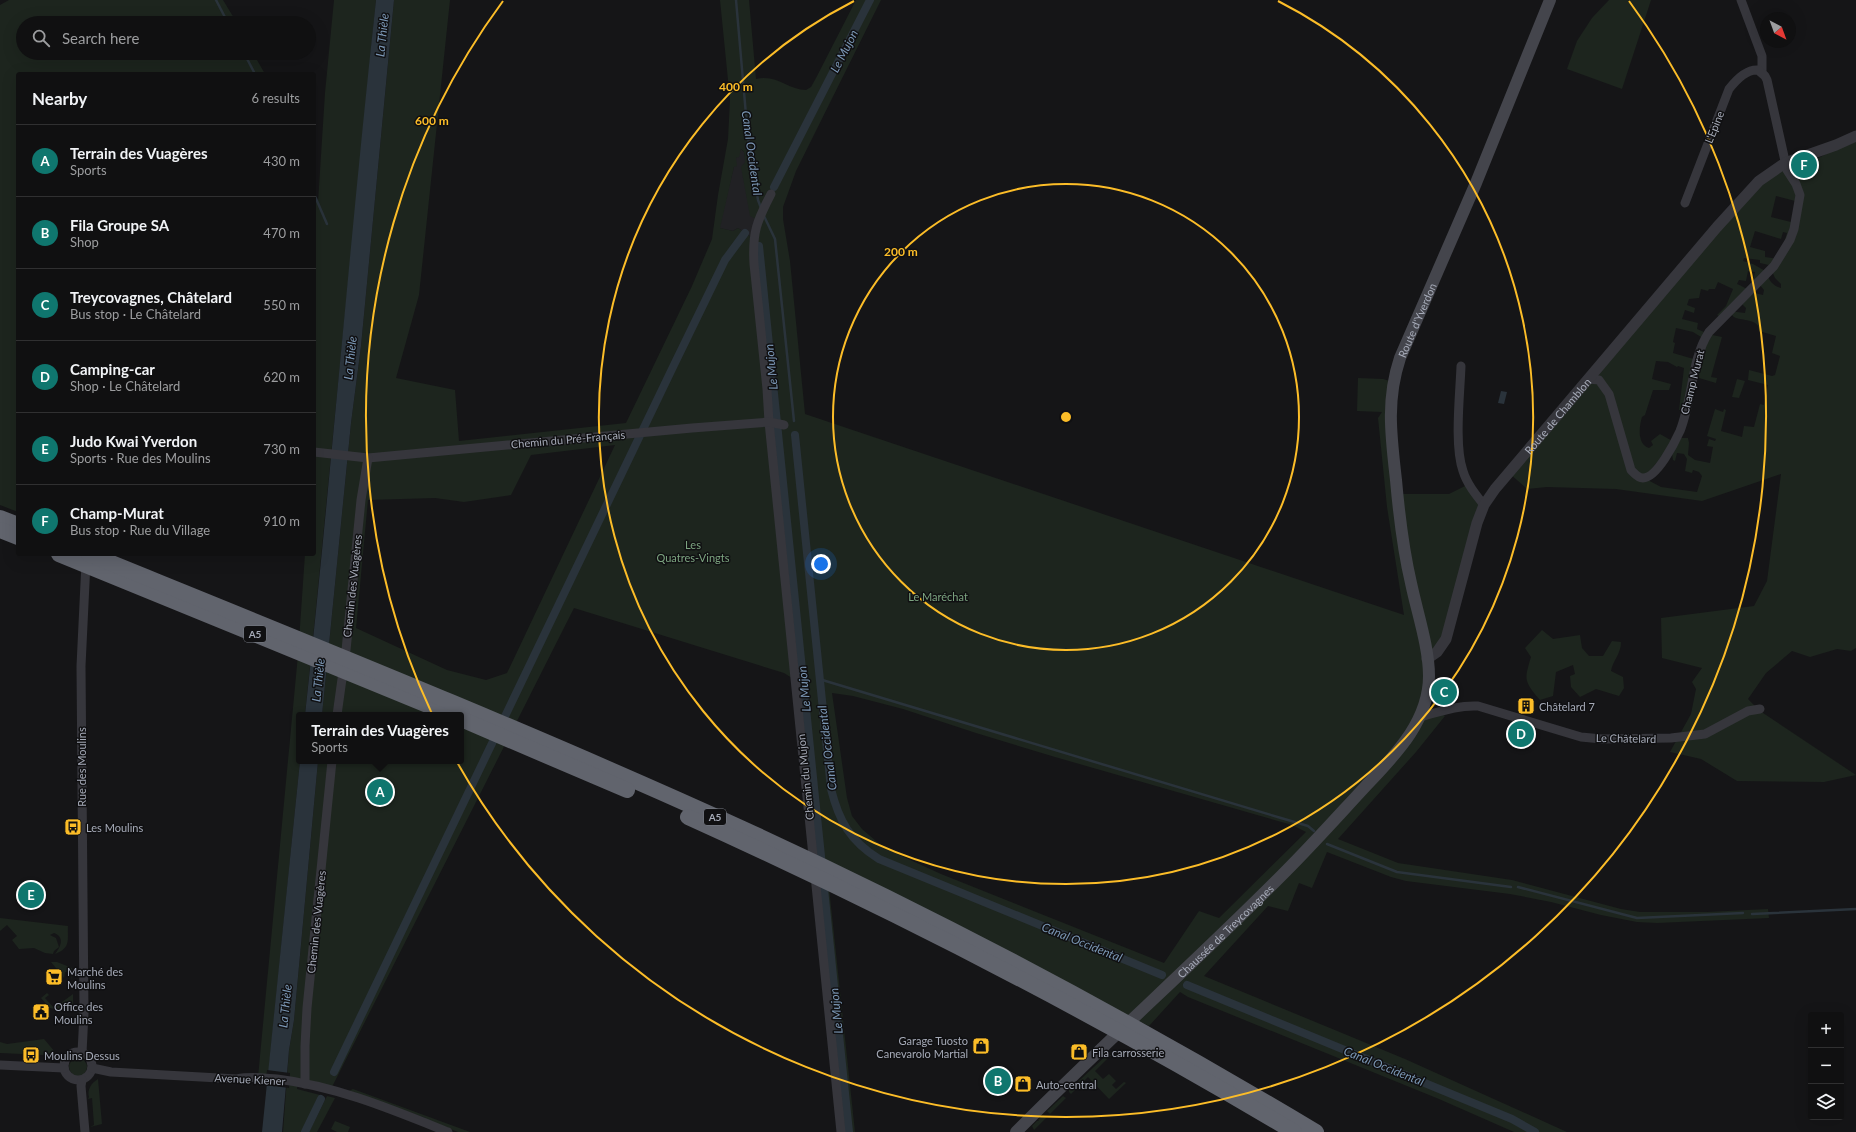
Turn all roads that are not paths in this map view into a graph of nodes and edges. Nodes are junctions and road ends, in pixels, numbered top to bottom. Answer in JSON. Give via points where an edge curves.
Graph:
{"nodes":[{"id":1,"x":1550,"y":0,"type":"edge"},
{"id":2,"x":1741,"y":0,"type":"edge"},
{"id":3,"x":1762,"y":72,"type":"junction"},
{"id":4,"x":1856,"y":136,"type":"edge"},
{"id":5,"x":1785,"y":163,"type":"junction"},
{"id":6,"x":771,"y":194,"type":"dead end"},
{"id":7,"x":1685,"y":203,"type":"dead end"},
{"id":8,"x":1461,"y":366,"type":"dead end"},
{"id":9,"x":1589,"y":379,"type":"junction"},
{"id":10,"x":769,"y":422,"type":"junction"},
{"id":11,"x":784,"y":425,"type":"dead end"},
{"id":12,"x":316,"y":452,"type":"edge"},
{"id":13,"x":365,"y":458,"type":"junction"},
{"id":14,"x":1484,"y":506,"type":"junction"},
{"id":15,"x":0,"y":518,"type":"edge"},
{"id":16,"x":16,"y":524,"type":"edge"},
{"id":17,"x":0,"y":530,"type":"edge"},
{"id":18,"x":16,"y":536,"type":"edge"},
{"id":19,"x":64,"y":556,"type":"edge"},
{"id":20,"x":88,"y":556,"type":"edge"},
{"id":21,"x":93,"y":556,"type":"edge"},
{"id":22,"x":1428,"y":659,"type":"junction"},
{"id":23,"x":1760,"y":709,"type":"dead end"},
{"id":24,"x":338,"y":712,"type":"edge"},
{"id":25,"x":445,"y":712,"type":"edge"},
{"id":26,"x":1420,"y":717,"type":"junction"},
{"id":27,"x":464,"y":720,"type":"edge"},
{"id":28,"x":332,"y":764,"type":"edge"},
{"id":29,"x":82,"y":1053,"type":"junction"},
{"id":30,"x":0,"y":1065,"type":"edge"},
{"id":31,"x":64,"y":1068,"type":"junction"},
{"id":32,"x":92,"y":1068,"type":"junction"},
{"id":33,"x":82,"y":1080,"type":"junction"},
{"id":34,"x":301,"y":1083,"type":"junction"},
{"id":35,"x":85,"y":1132,"type":"edge"},
{"id":36,"x":448,"y":1132,"type":"edge"},
{"id":37,"x":841,"y":1132,"type":"edge"},
{"id":38,"x":1016,"y":1132,"type":"edge"},
{"id":39,"x":1294,"y":1132,"type":"edge"},
{"id":40,"x":1316,"y":1132,"type":"edge"}],
"edges":[{"from":1,"to":22,"type":"main road","name":"Route d'Yverdon","via":[[1476,183],[1400,358],[1393,382],[1390,426],[1397,494],[1409,576]]},
{"from":2,"to":3,"type":"street","via":[[1761,52]]},
{"from":3,"to":5,"type":"street","via":[[1767,80]]},
{"from":3,"to":7,"type":"street","name":"L'Epine","via":[[1750,70],[1729,89]]},
{"from":4,"to":5,"type":"street","name":"Route de Chamblon"},
{"from":5,"to":9,"type":"street","name":"Route de Chamblon","via":[[1763,177],[1750,190]]},
{"from":5,"to":9,"type":"street","name":"Champ Murat","via":[[1800,195],[1790,240],[1774,266],[1709,332],[1702,343],[1680,431],[1653,474],[1644,478],[1631,470],[1609,394],[1599,380]]},
{"from":6,"to":10,"type":"street","name":"Chemin du Mujon","via":[[754,230],[754,258]]},
{"from":8,"to":14,"type":"street","via":[[1458,437],[1460,462],[1469,484]]},
{"from":9,"to":14,"type":"street","name":"Route de Chamblon","via":[[1495,489]]},
{"from":10,"to":11,"type":"street","name":"Chemin du Pré-Français"},
{"from":10,"to":13,"type":"street","name":"Chemin du Pré-Français"},
{"from":10,"to":37,"type":"street","name":"Chemin du Mujon"},
{"from":12,"to":13,"type":"street","name":"Chemin du Pré-Français"},
{"from":13,"to":24,"type":"street","name":"Chemin des Vuagères"},
{"from":14,"to":22,"type":"street","name":"Route de Chamblon","via":[[1470,547],[1446,639],[1437,652]]},
{"from":15,"to":16,"type":"highway"},
{"from":17,"to":18,"type":"highway"},
{"from":19,"to":25,"type":"highway","number":"A5","bridge":true},
{"from":20,"to":29,"type":"street","name":"Rue des Moulins","via":[[81,666],[84,1013]]},
{"from":21,"to":40,"type":"highway","number":"A5","bridge":true,"via":[[525,733],[769,841],[1061,987],[1206,1067]]},
{"from":22,"to":26,"type":"main road","via":[[1428,689]]},
{"from":23,"to":26,"type":"street","name":"Le Châtelard","via":[[1748,711],[1704,734],[1671,738],[1581,737],[1478,706],[1461,706]]},
{"from":26,"to":38,"type":"main road","name":"Chaussée de Treycovagnes","via":[[1410,735],[1392,757],[1313,844]]},
{"from":27,"to":39,"type":"highway","number":"A5","bridge":true,"via":[[662,805],[921,927],[1116,1030]]},
{"from":28,"to":34,"type":"street","name":"Chemin des Vuagères"},
{"from":29,"to":31,"type":"street","via":[[73,1053],[69,1056]]},
{"from":29,"to":32,"type":"street","via":[[90,1060]]},
{"from":30,"to":31,"type":"street"},
{"from":31,"to":33,"type":"street","via":[[72,1080]]},
{"from":32,"to":33,"type":"street","via":[[89,1076]]},
{"from":32,"to":34,"type":"street","name":"Avenue Kiener","via":[[111,1072],[238,1078],[247,1076]]},
{"from":33,"to":35,"type":"street"},
{"from":34,"to":36,"type":"street","name":"Avenue Kiener","via":[[350,1095]]}]}
